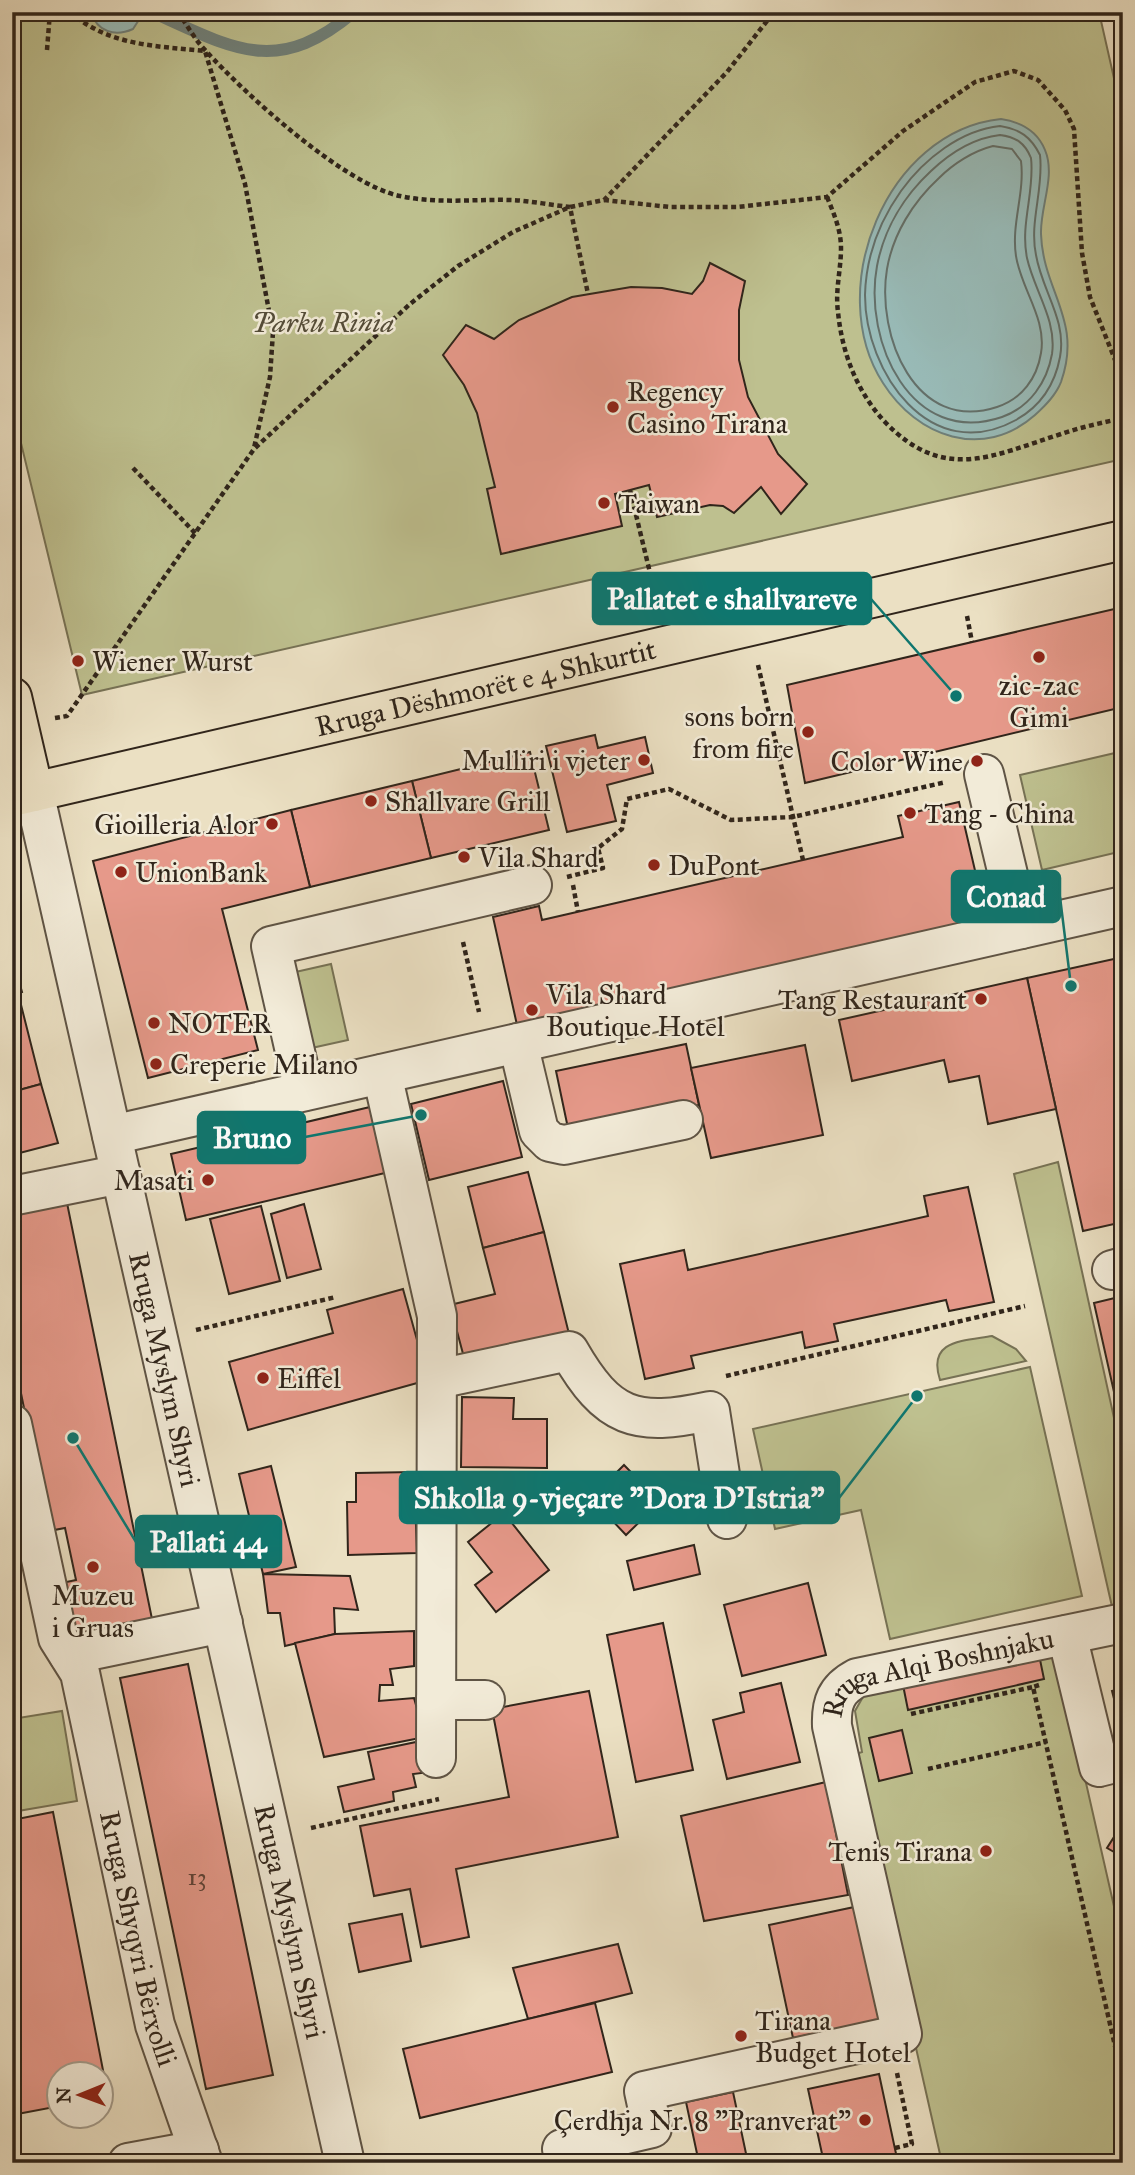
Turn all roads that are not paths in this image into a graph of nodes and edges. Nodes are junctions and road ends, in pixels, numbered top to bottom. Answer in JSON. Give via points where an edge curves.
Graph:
{"nodes":[{"id":1,"x":1123,"y":540,"type":"edge"},
{"id":2,"x":12,"y":697,"type":"edge"},
{"id":3,"x":984,"y":774,"type":"dead end"},
{"id":4,"x":23,"y":794,"type":"edge"},
{"id":5,"x":533,"y":885,"type":"dead end"},
{"id":6,"x":1123,"y":906,"type":"edge"},
{"id":7,"x":1021,"y":929,"type":"junction"},
{"id":8,"x":503,"y":1046,"type":"junction"},
{"id":9,"x":382,"y":1074,"type":"junction"},
{"id":10,"x":304,"y":1091,"type":"junction"},
{"id":11,"x":683,"y":1120,"type":"dead end"},
{"id":12,"x":112,"y":1135,"type":"junction"},
{"id":13,"x":121,"y":1174,"type":"junction"},
{"id":14,"x":12,"y":1196,"type":"edge"},
{"id":15,"x":437,"y":1392,"type":"junction"},
{"id":16,"x":12,"y":1424,"type":"edge"},
{"id":17,"x":19,"y":1491,"type":"edge"},
{"id":18,"x":727,"y":1519,"type":"dead end"},
{"id":19,"x":223,"y":1623,"type":"junction"},
{"id":20,"x":1096,"y":1625,"type":"edge"},
{"id":21,"x":69,"y":1655,"type":"junction"},
{"id":22,"x":436,"y":1700,"type":"junction"},
{"id":23,"x":485,"y":1700,"type":"dead end"},
{"id":24,"x":436,"y":1758,"type":"road end"},
{"id":25,"x":1123,"y":1761,"type":"edge"},
{"id":26,"x":562,"y":2149,"type":"dead end"},
{"id":27,"x":201,"y":2156,"type":"edge"},
{"id":28,"x":128,"y":2163,"type":"edge"},
{"id":29,"x":345,"y":2163,"type":"edge"}],
"edges":[{"from":1,"to":4,"type":"main road","name":"Rruga Dëshmorët e 4 Shkurtit"},
{"from":2,"to":4,"type":"main road","name":"Rruga Myslym Shyri"},
{"from":3,"to":7,"type":"street"},
{"from":4,"to":12,"type":"street","name":"Rruga Myslym Shyri"},
{"from":5,"to":10,"type":"street","via":[[271,946]]},
{"from":6,"to":7,"type":"street"},
{"from":7,"to":8,"type":"street"},
{"from":8,"to":9,"type":"street"},
{"from":8,"to":11,"type":"street","via":[[539,1131],[550,1142],[564,1145]]},
{"from":9,"to":10,"type":"street"},
{"from":9,"to":15,"type":"street","via":[[437,1316]]},
{"from":10,"to":12,"type":"street"},
{"from":12,"to":13,"type":"street","name":"Rruga Myslym Shyri"},
{"from":13,"to":14,"type":"street"},
{"from":13,"to":19,"type":"street","name":"Rruga Myslym Shyri"},
{"from":15,"to":18,"type":"street","via":[[569,1351],[594,1392],[631,1415],[653,1419],[710,1411]]},
{"from":15,"to":22,"type":"street"},
{"from":16,"to":17,"type":"street","name":"Rruga Shyqyri Bërxolli"},
{"from":17,"to":21,"type":"street","name":"Rruga Shyqyri Bërxolli","via":[[58,1638]]},
{"from":19,"to":21,"type":"street"},
{"from":19,"to":29,"type":"street","name":"Rruga Myslym Shyri"},
{"from":20,"to":25,"type":"street","via":[[1099,1767]]},
{"from":20,"to":26,"type":"street","name":"Rruga Alqi Boshnjaku","via":[[857,1678],[836,1695],[832,1726],[899,2050],[644,2091],[652,2129]]},
{"from":21,"to":27,"type":"street","name":"Rruga Shyqyri Bërxolli","via":[[80,1673],[155,2025]]},
{"from":22,"to":23,"type":"street"},
{"from":22,"to":24,"type":"street"},
{"from":27,"to":28,"type":"street","name":"Rruga Shyqyri Bërxolli"}]}
